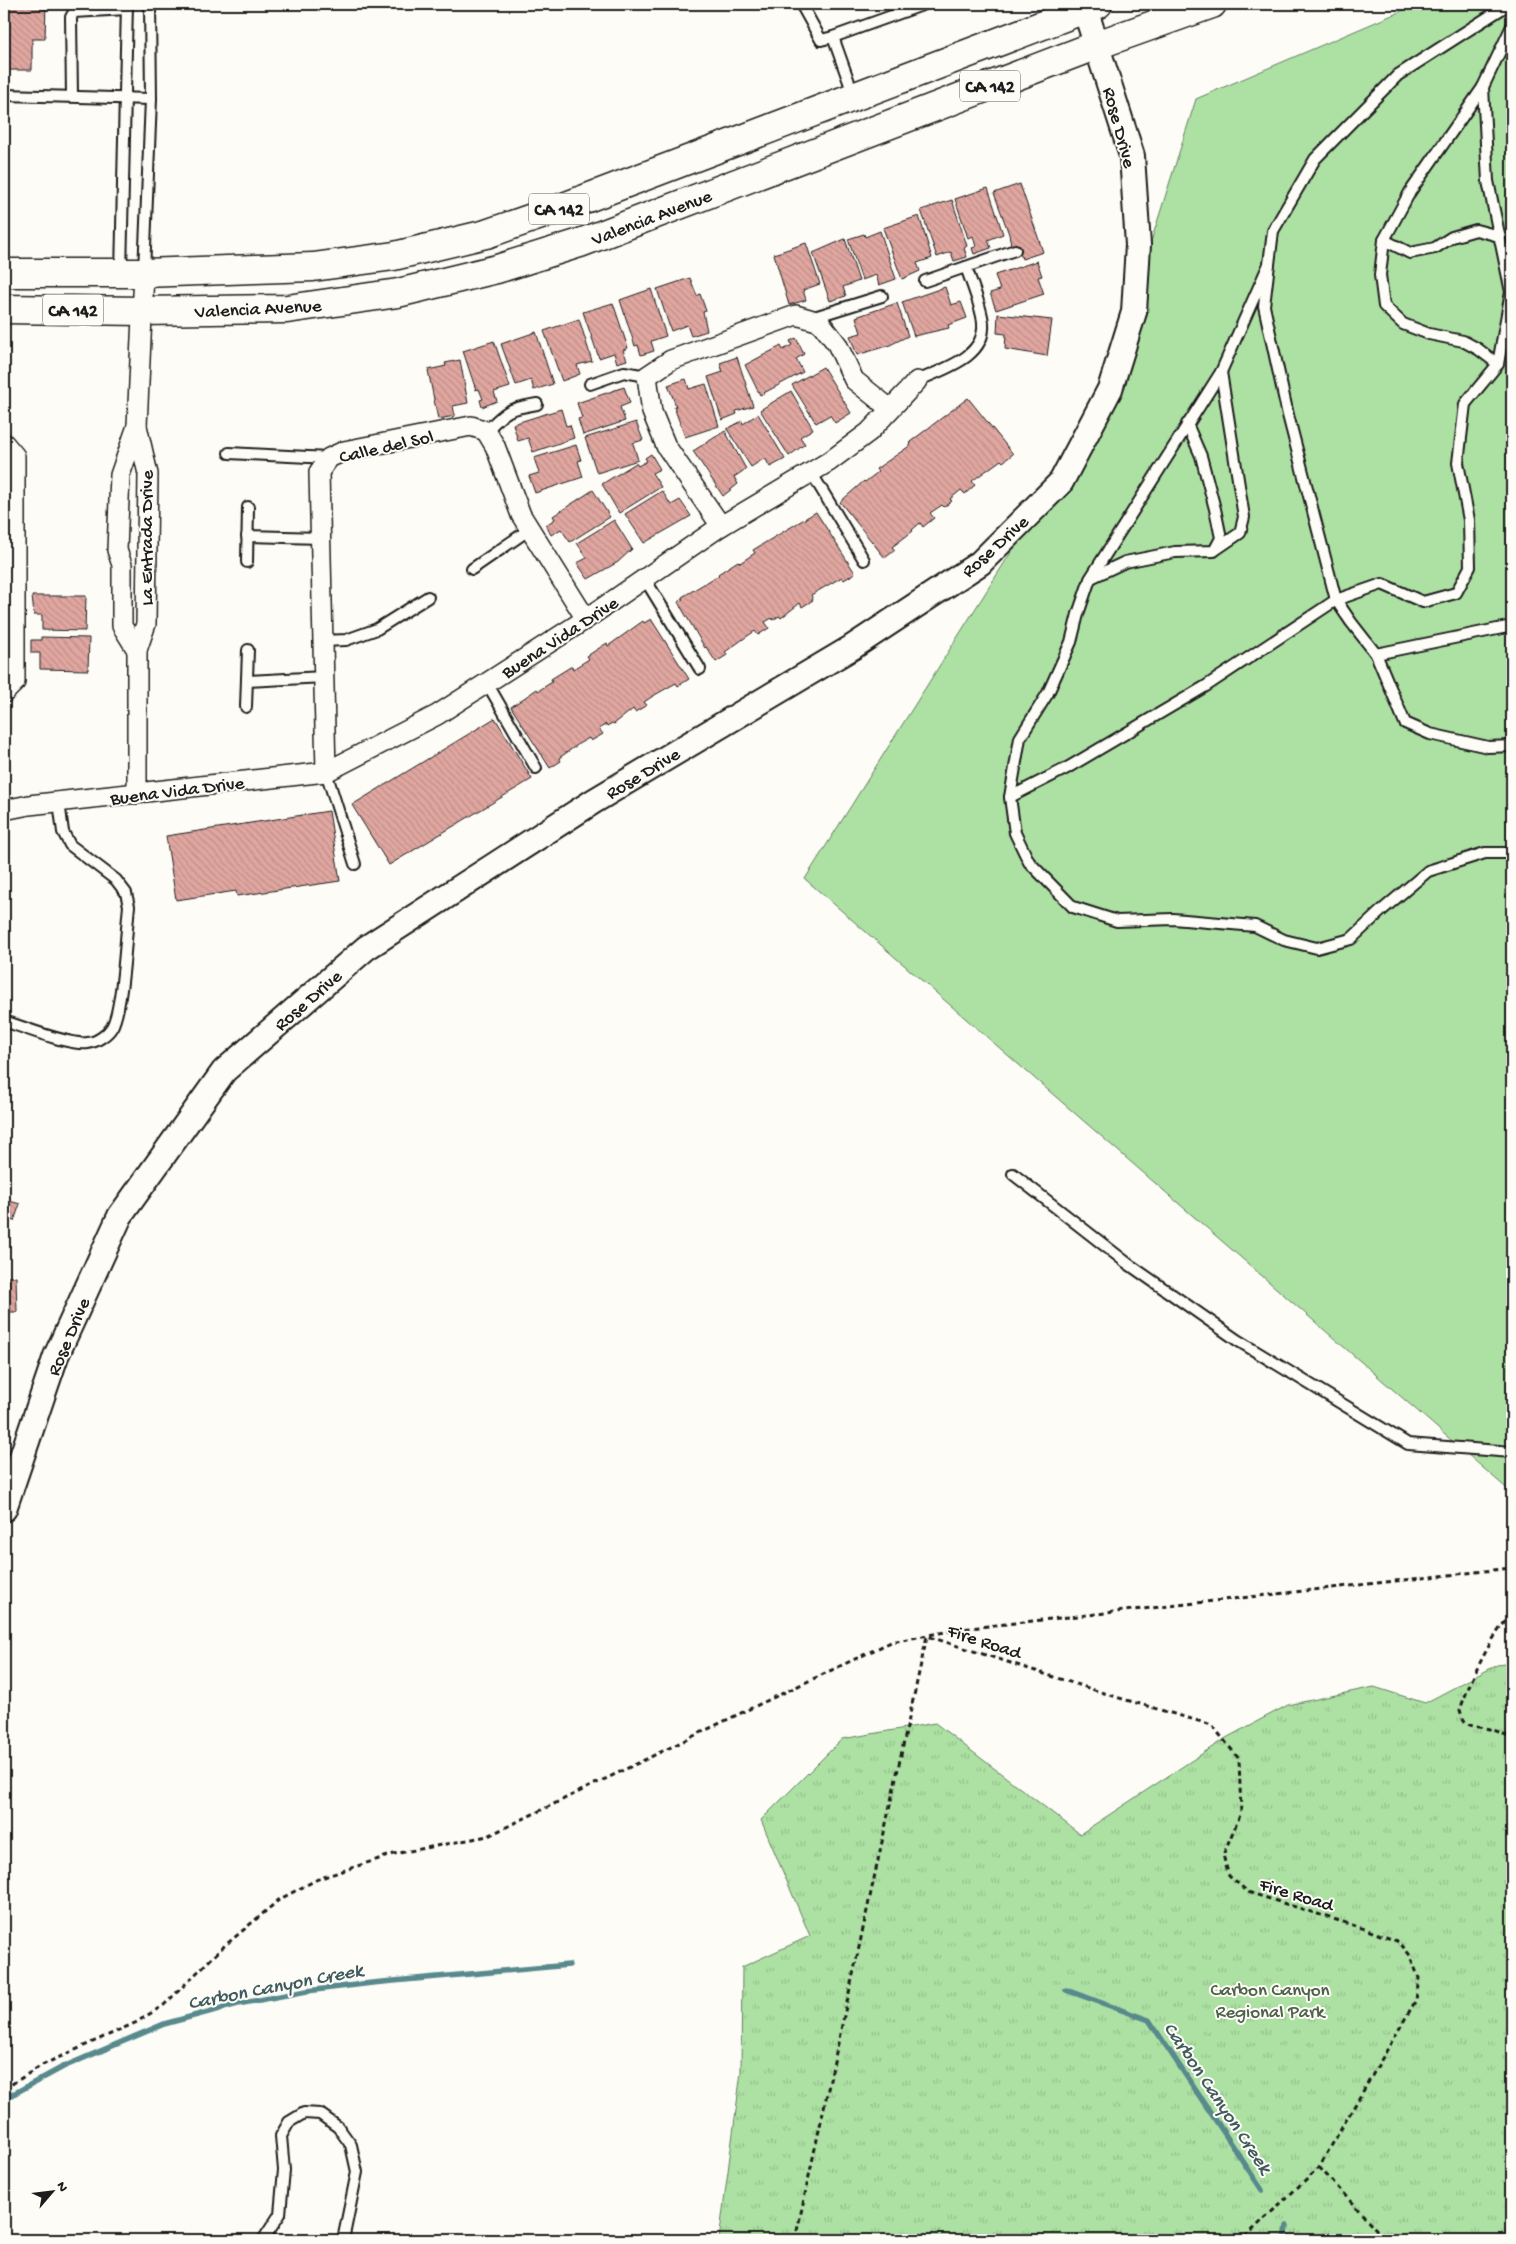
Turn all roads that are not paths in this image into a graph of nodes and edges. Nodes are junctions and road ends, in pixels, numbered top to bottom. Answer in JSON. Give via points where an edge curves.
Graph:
{"nodes":[{"id":1,"x":150,"y":4,"type":"edge"},
{"id":2,"x":801,"y":4,"type":"edge"},
{"id":3,"x":925,"y":4,"type":"edge"},
{"id":4,"x":1212,"y":4,"type":"edge"},
{"id":5,"x":1509,"y":4,"type":"edge"},
{"id":6,"x":1087,"y":5,"type":"edge"},
{"id":7,"x":127,"y":6,"type":"edge"},
{"id":8,"x":1512,"y":26,"type":"edge"},
{"id":9,"x":833,"y":38,"type":"junction"},
{"id":10,"x":1097,"y":45,"type":"junction"},
{"id":11,"x":1484,"y":87,"type":"junction"},
{"id":12,"x":4,"y":95,"type":"edge"},
{"id":13,"x":72,"y":96,"type":"junction"},
{"id":14,"x":854,"y":97,"type":"junction"},
{"id":15,"x":126,"y":99,"type":"junction"},
{"id":16,"x":151,"y":99,"type":"junction"},
{"id":17,"x":1499,"y":236,"type":"junction"},
{"id":18,"x":1384,"y":240,"type":"junction"},
{"id":19,"x":1015,"y":250,"type":"dead end"},
{"id":20,"x":1269,"y":264,"type":"junction"},
{"id":21,"x":966,"y":267,"type":"junction"},
{"id":22,"x":4,"y":273,"type":"edge"},
{"id":23,"x":132,"y":273,"type":"junction"},
{"id":24,"x":925,"y":281,"type":"dead end"},
{"id":25,"x":882,"y":296,"type":"dead end"},
{"id":26,"x":4,"y":309,"type":"edge"},
{"id":27,"x":142,"y":311,"type":"junction"},
{"id":28,"x":809,"y":319,"type":"junction"},
{"id":29,"x":1498,"y":364,"type":"junction"},
{"id":30,"x":1221,"y":372,"type":"junction"},
{"id":31,"x":647,"y":376,"type":"junction"},
{"id":32,"x":917,"y":381,"type":"joint"},
{"id":33,"x":590,"y":384,"type":"dead end"},
{"id":34,"x":537,"y":404,"type":"dead end"},
{"id":35,"x":889,"y":408,"type":"junction"},
{"id":36,"x":1187,"y":424,"type":"junction"},
{"id":37,"x":137,"y":426,"type":"junction"},
{"id":38,"x":486,"y":431,"type":"junction"},
{"id":39,"x":4,"y":443,"type":"edge"},
{"id":40,"x":229,"y":453,"type":"dead end"},
{"id":41,"x":329,"y":458,"type":"junction"},
{"id":42,"x":811,"y":472,"type":"junction"},
{"id":43,"x":248,"y":507,"type":"dead end"},
{"id":44,"x":721,"y":526,"type":"junction"},
{"id":45,"x":530,"y":529,"type":"junction"},
{"id":46,"x":248,"y":536,"type":"junction"},
{"id":47,"x":321,"y":538,"type":"junction"},
{"id":48,"x":1214,"y":551,"type":"junction"},
{"id":49,"x":864,"y":560,"type":"dead end"},
{"id":50,"x":248,"y":562,"type":"dead end"},
{"id":51,"x":472,"y":569,"type":"dead end"},
{"id":52,"x":645,"y":579,"type":"junction"},
{"id":53,"x":1090,"y":579,"type":"junction"},
{"id":54,"x":428,"y":597,"type":"dead end"},
{"id":55,"x":1336,"y":600,"type":"junction"},
{"id":56,"x":586,"y":619,"type":"junction"},
{"id":57,"x":1512,"y":626,"type":"edge"},
{"id":58,"x":323,"y":641,"type":"junction"},
{"id":59,"x":137,"y":650,"type":"junction"},
{"id":60,"x":248,"y":650,"type":"dead end"},
{"id":61,"x":1376,"y":654,"type":"junction"},
{"id":62,"x":700,"y":669,"type":"dead end"},
{"id":63,"x":324,"y":677,"type":"junction"},
{"id":64,"x":247,"y":681,"type":"junction"},
{"id":65,"x":487,"y":683,"type":"junction"},
{"id":66,"x":4,"y":693,"type":"edge"},
{"id":67,"x":246,"y":707,"type":"dead end"},
{"id":68,"x":1512,"y":746,"type":"edge"},
{"id":69,"x":536,"y":768,"type":"dead end"},
{"id":70,"x":326,"y":772,"type":"junction"},
{"id":71,"x":137,"y":794,"type":"junction"},
{"id":72,"x":1010,"y":797,"type":"junction"},
{"id":73,"x":59,"y":802,"type":"junction"},
{"id":74,"x":4,"y":810,"type":"edge"},
{"id":75,"x":1512,"y":853,"type":"edge"},
{"id":76,"x":355,"y":864,"type":"dead end"},
{"id":77,"x":4,"y":1021,"type":"edge"},
{"id":78,"x":1013,"y":1174,"type":"dead end"},
{"id":79,"x":1512,"y":1452,"type":"edge"},
{"id":80,"x":4,"y":1509,"type":"edge"},
{"id":81,"x":263,"y":2240,"type":"edge"},
{"id":82,"x":343,"y":2240,"type":"edge"}],
"edges":[{"from":1,"to":16,"type":"lane"},
{"from":2,"to":9,"type":"lane","via":[[821,40]]},
{"from":3,"to":9,"type":"lane"},
{"from":4,"to":10,"type":"main road","name":"Valencia Avenue","number":"CA 142"},
{"from":5,"to":20,"type":"lane","via":[[1398,75],[1316,159],[1273,232]]},
{"from":6,"to":10,"type":"street","name":"Rose Drive"},
{"from":6,"to":14,"type":"main road","name":"Valencia Avenue","number":"CA 142"},
{"from":7,"to":13,"type":"lane","via":[[74,12],[71,17]]},
{"from":7,"to":15,"type":"lane"},
{"from":8,"to":11,"type":"lane"},
{"from":9,"to":14,"type":"lane"},
{"from":10,"to":27,"type":"main road","name":"Valencia Avenue","number":"CA 142","via":[[580,243],[496,269],[398,293],[286,309]]},
{"from":10,"to":80,"type":"street","name":"Rose Drive","via":[[1132,156],[1138,245],[1134,312],[1110,389],[1061,482],[980,563],[851,648],[594,801],[366,948],[224,1071],[120,1216],[56,1356]]},
{"from":11,"to":17,"type":"lane","via":[[1488,180]]},
{"from":11,"to":18,"type":"lane","via":[[1410,192]]},
{"from":12,"to":13,"type":"lane"},
{"from":13,"to":15,"type":"lane"},
{"from":14,"to":23,"type":"main road","name":"Valencia Avenue","number":"CA 142","via":[[486,234],[394,256],[313,267]]},
{"from":15,"to":16,"type":"lane"},
{"from":15,"to":23,"type":"lane"},
{"from":16,"to":23,"type":"lane"},
{"from":17,"to":18,"type":"lane","via":[[1476,230],[1435,248],[1410,253]]},
{"from":17,"to":29,"type":"lane","via":[[1510,292]]},
{"from":18,"to":29,"type":"lane","via":[[1380,275],[1384,306],[1403,324],[1429,334],[1463,341]]},
{"from":19,"to":21,"type":"lane"},
{"from":20,"to":30,"type":"lane"},
{"from":20,"to":55,"type":"lane","via":[[1264,306],[1288,416]]},
{"from":21,"to":24,"type":"lane"},
{"from":21,"to":32,"type":"lane","name":"Buena Vida Drive","via":[[983,324],[979,344],[964,359]]},
{"from":22,"to":23,"type":"main road","name":"Valencia Avenue","number":"CA 142"},
{"from":23,"to":27,"type":"street","name":"La Entrada Drive"},
{"from":25,"to":28,"type":"lane"},
{"from":26,"to":27,"type":"main road","name":"Valencia Avenue","number":"CA 142"},
{"from":27,"to":37,"type":"street","name":"La Entrada Drive"},
{"from":28,"to":31,"type":"street","via":[[796,315],[733,337],[671,360]]},
{"from":28,"to":35,"type":"street","via":[[820,322],[837,344],[854,380]]},
{"from":29,"to":55,"type":"lane","via":[[1465,404],[1458,463],[1469,520],[1470,567],[1456,593],[1423,602],[1382,584]]},
{"from":30,"to":36,"type":"lane"},
{"from":30,"to":48,"type":"lane","via":[[1244,518],[1240,532]]},
{"from":31,"to":33,"type":"lane","via":[[624,372]]},
{"from":31,"to":44,"type":"street","via":[[652,412],[666,446]]},
{"from":32,"to":35,"type":"street","name":"Buena Vida Drive"},
{"from":34,"to":38,"type":"lane","via":[[512,408]]},
{"from":35,"to":42,"type":"street","name":"Buena Vida Drive","via":[[869,432]]},
{"from":36,"to":48,"type":"lane","via":[[1202,456],[1215,509],[1221,538]]},
{"from":36,"to":53,"type":"lane"},
{"from":37,"to":59,"type":"street","name":"La Entrada Drive","via":[[148,474],[146,624]]},
{"from":37,"to":59,"type":"street","name":"La Entrada Drive","via":[[120,475],[117,550],[122,565],[122,626]]},
{"from":38,"to":41,"type":"street","name":"Calle del Sol","via":[[471,426],[344,451]]},
{"from":38,"to":45,"type":"street"},
{"from":39,"to":66,"type":"street","via":[[15,456],[15,682]]},
{"from":40,"to":41,"type":"lane"},
{"from":41,"to":47,"type":"street","name":"Calle del Sol","via":[[319,472]]},
{"from":42,"to":44,"type":"street","name":"Buena Vida Drive"},
{"from":42,"to":49,"type":"lane"},
{"from":43,"to":46,"type":"lane"},
{"from":44,"to":52,"type":"street","name":"Buena Vida Drive"},
{"from":45,"to":51,"type":"lane"},
{"from":45,"to":56,"type":"street"},
{"from":46,"to":47,"type":"lane"},
{"from":46,"to":50,"type":"lane"},
{"from":47,"to":58,"type":"street","name":"Calle del Sol"},
{"from":48,"to":53,"type":"lane","via":[[1175,552],[1125,562]]},
{"from":52,"to":56,"type":"street","name":"Buena Vida Drive"},
{"from":52,"to":62,"type":"lane"},
{"from":53,"to":72,"type":"lane","via":[[1071,642],[1048,693],[1020,738]]},
{"from":54,"to":58,"type":"lane","via":[[377,629],[346,640]]},
{"from":55,"to":61,"type":"lane"},
{"from":55,"to":72,"type":"lane","via":[[1206,686],[1067,768]]},
{"from":56,"to":65,"type":"street","name":"Buena Vida Drive"},
{"from":57,"to":61,"type":"lane"},
{"from":58,"to":63,"type":"street","name":"Calle del Sol"},
{"from":59,"to":71,"type":"street","name":"La Entrada Drive"},
{"from":60,"to":64,"type":"lane"},
{"from":61,"to":68,"type":"lane","via":[[1404,723],[1430,734],[1488,747]]},
{"from":63,"to":64,"type":"lane"},
{"from":63,"to":70,"type":"street","name":"Calle del Sol"},
{"from":64,"to":67,"type":"lane"},
{"from":65,"to":69,"type":"lane"},
{"from":65,"to":70,"type":"street","name":"Buena Vida Drive","via":[[437,715]]},
{"from":70,"to":71,"type":"street","name":"Buena Vida Drive"},
{"from":70,"to":76,"type":"lane"},
{"from":71,"to":73,"type":"street","name":"Buena Vida Drive"},
{"from":72,"to":75,"type":"lane","via":[[1015,833],[1029,862],[1073,907],[1116,921],[1173,918],[1255,926],[1284,940],[1317,948],[1351,939],[1428,871],[1485,853]]},
{"from":73,"to":74,"type":"street","name":"Buena Vida Drive"},
{"from":73,"to":77,"type":"lane","via":[[63,832],[70,844],[116,880],[126,893],[129,906],[119,1004],[113,1026],[103,1037],[89,1044],[74,1043]]},
{"from":78,"to":79,"type":"lane","via":[[1127,1263],[1230,1335],[1408,1444]]},
{"from":81,"to":82,"type":"lane","via":[[280,2214],[284,2170],[281,2136],[289,2122],[304,2113],[320,2114],[338,2127],[351,2145],[358,2172]]}]}
